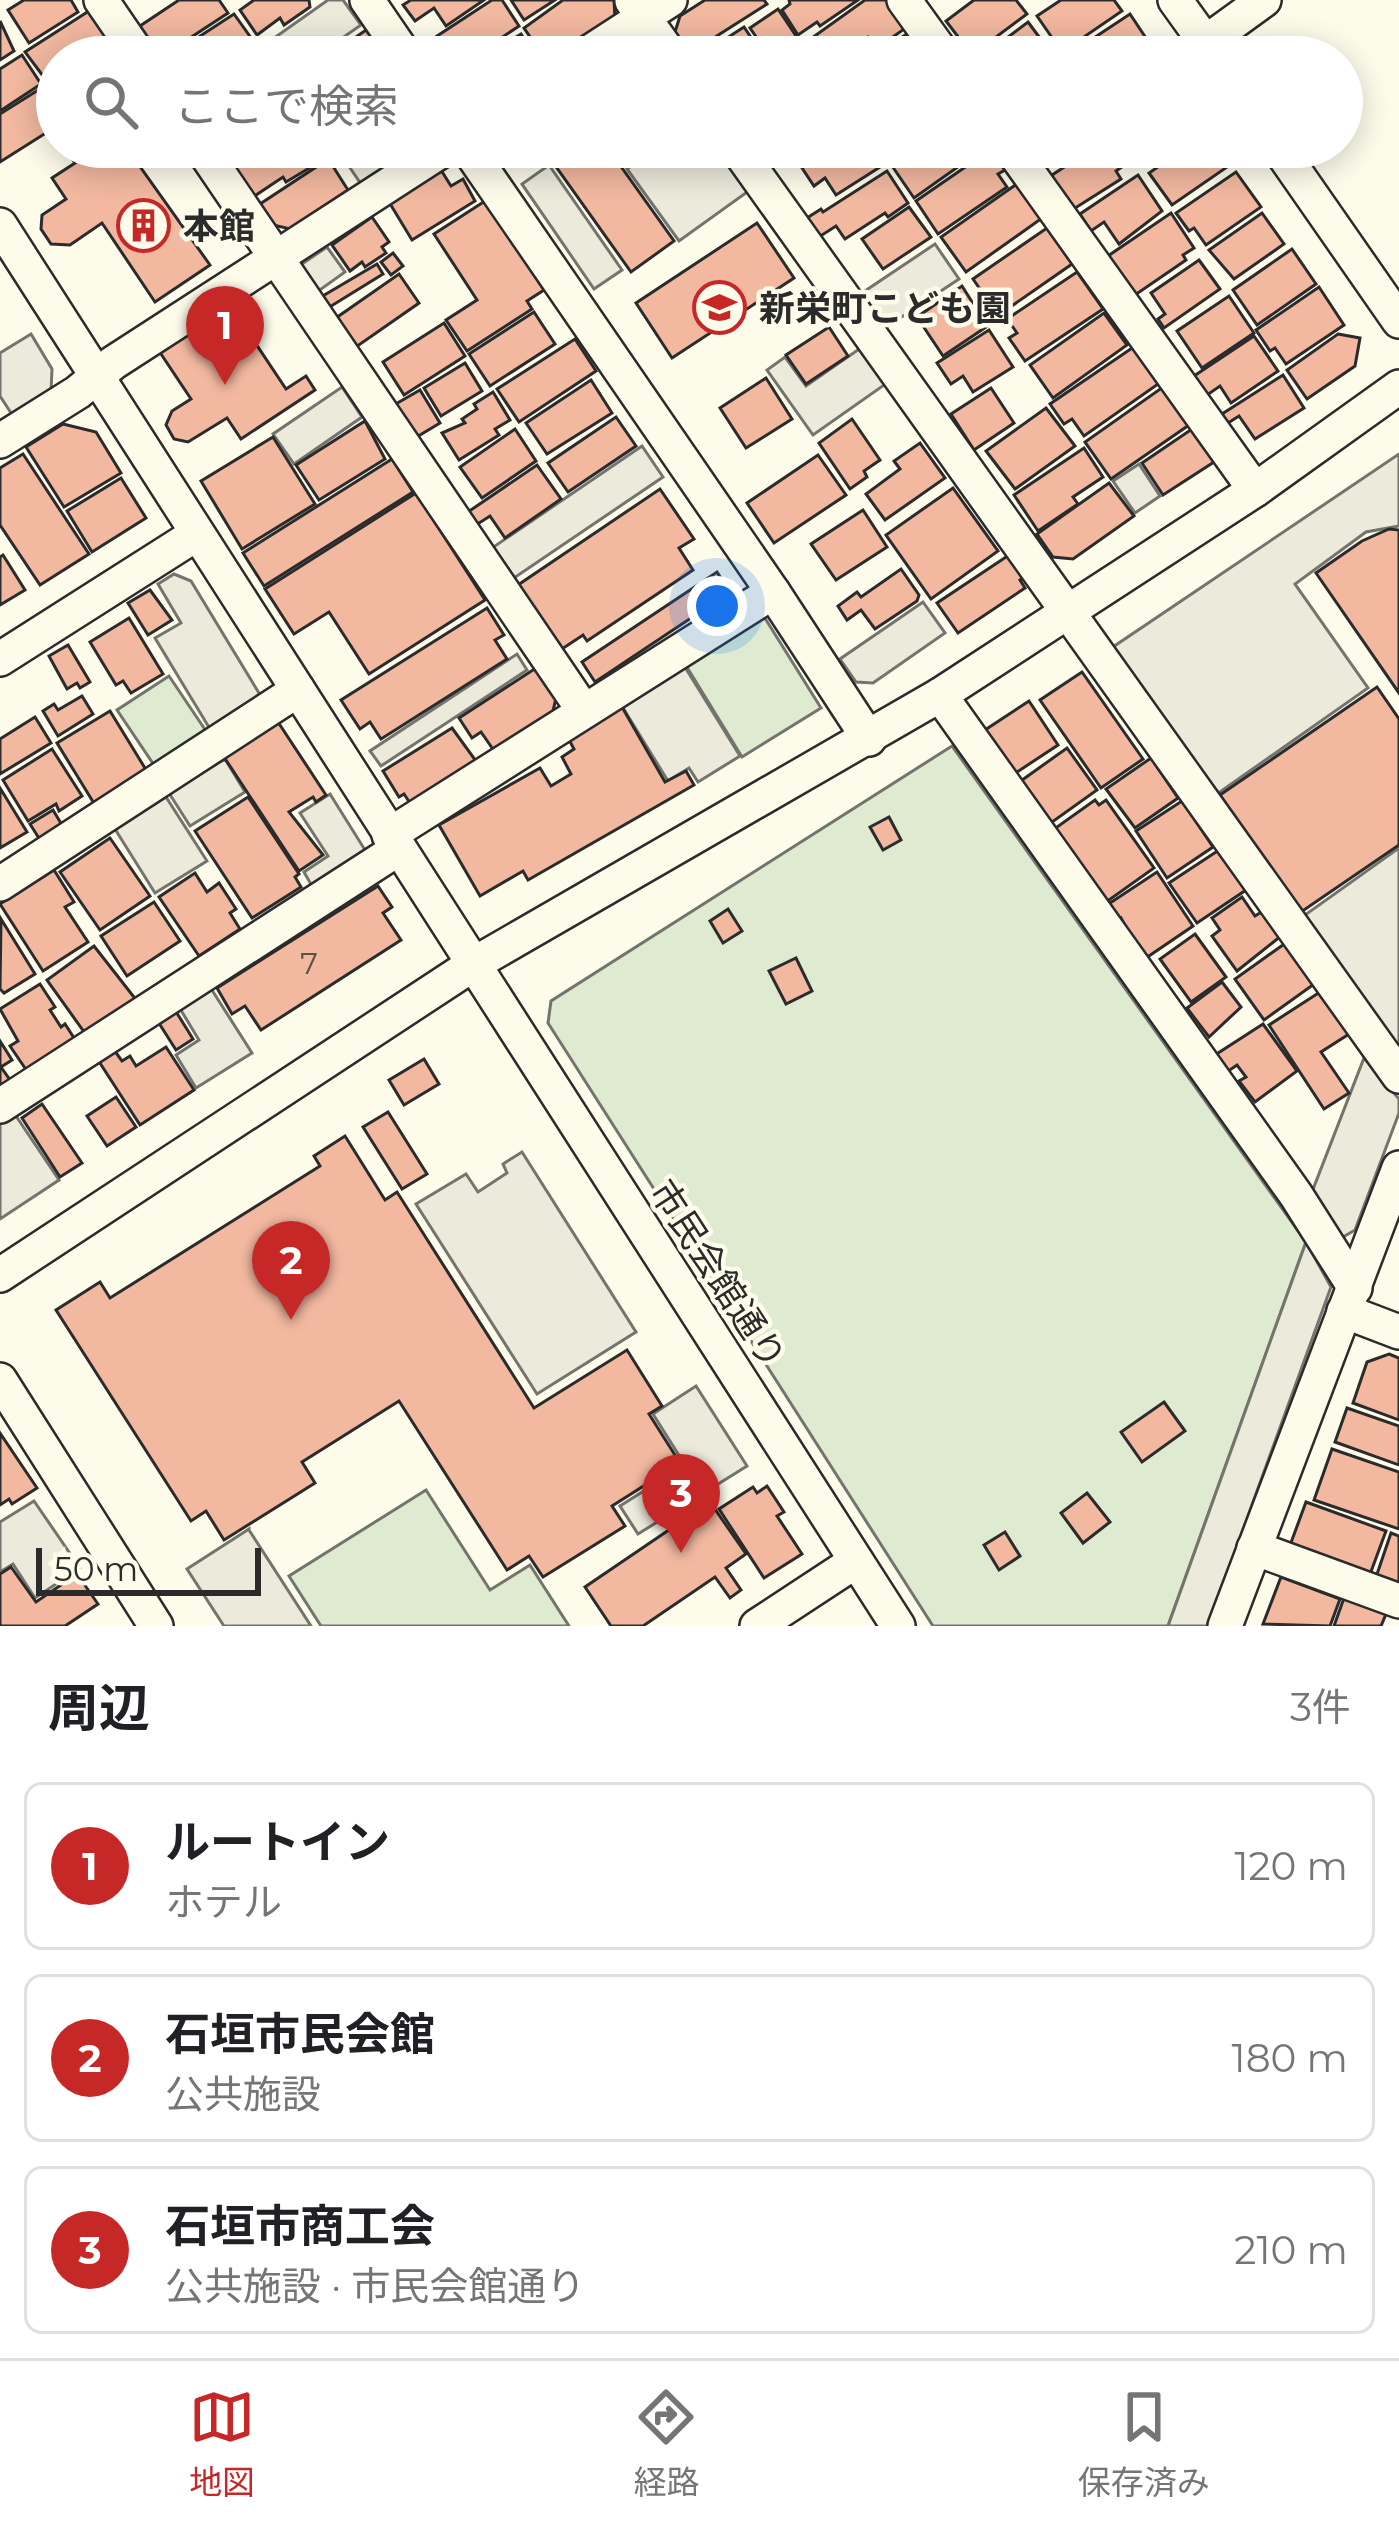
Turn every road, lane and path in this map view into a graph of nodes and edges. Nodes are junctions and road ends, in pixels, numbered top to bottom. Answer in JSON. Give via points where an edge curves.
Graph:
{"nodes":[{"id":1,"x":101,"y":0,"type":"edge"},
{"id":2,"x":367,"y":0,"type":"edge"},
{"id":3,"x":904,"y":0,"type":"edge"},
{"id":4,"x":1175,"y":0,"type":"edge"},
{"id":5,"x":1264,"y":0,"type":"edge"},
{"id":6,"x":648,"y":6,"type":"edge"},
{"id":7,"x":126,"y":36,"type":"edge"},
{"id":8,"x":392,"y":36,"type":"edge"},
{"id":9,"x":610,"y":36,"type":"edge"},
{"id":10,"x":662,"y":36,"type":"edge"},
{"id":11,"x":930,"y":36,"type":"edge"},
{"id":12,"x":1201,"y":36,"type":"edge"},
{"id":13,"x":1226,"y":36,"type":"edge"},
{"id":14,"x":215,"y":168,"type":"edge"},
{"id":15,"x":414,"y":168,"type":"edge"},
{"id":16,"x":481,"y":168,"type":"edge"},
{"id":17,"x":751,"y":168,"type":"edge"},
{"id":18,"x":1025,"y":168,"type":"edge"},
{"id":19,"x":1293,"y":168,"type":"edge"},
{"id":20,"x":3,"y":237,"type":"edge"},
{"id":21,"x":275,"y":256,"type":"junction"},
{"id":22,"x":1399,"y":321,"type":"edge"},
{"id":23,"x":96,"y":376,"type":"junction"},
{"id":24,"x":1399,"y":387,"type":"edge"},
{"id":25,"x":0,"y":441,"type":"edge"},
{"id":26,"x":1255,"y":490,"type":"junction"},
{"id":27,"x":195,"y":535,"type":"junction"},
{"id":28,"x":773,"y":592,"type":"junction"},
{"id":29,"x":1068,"y":612,"type":"junction"},
{"id":30,"x":0,"y":659,"type":"edge"},
{"id":31,"x":298,"y":691,"type":"junction"},
{"id":32,"x":940,"y":695,"type":"junction"},
{"id":33,"x":584,"y":711,"type":"junction"},
{"id":34,"x":868,"y":740,"type":"junction"},
{"id":35,"x":393,"y":842,"type":"junction"},
{"id":36,"x":0,"y":884,"type":"edge"},
{"id":37,"x":472,"y":965,"type":"junction"},
{"id":38,"x":1399,"y":1076,"type":"edge"},
{"id":39,"x":0,"y":1106,"type":"edge"},
{"id":40,"x":1399,"y":1168,"type":"edge"},
{"id":41,"x":0,"y":1275,"type":"edge"},
{"id":42,"x":1350,"y":1300,"type":"junction"},
{"id":43,"x":1399,"y":1332,"type":"edge"},
{"id":44,"x":0,"y":1380,"type":"edge"},
{"id":45,"x":1254,"y":1548,"type":"junction"},
{"id":46,"x":856,"y":1561,"type":"junction"},
{"id":47,"x":1399,"y":1601,"type":"edge"},
{"id":48,"x":156,"y":1626,"type":"edge"},
{"id":49,"x":758,"y":1626,"type":"edge"},
{"id":50,"x":898,"y":1626,"type":"edge"},
{"id":51,"x":1225,"y":1626,"type":"edge"}],
"edges":[{"from":1,"to":7,"type":"street"},
{"from":2,"to":8,"type":"street"},
{"from":3,"to":11,"type":"street"},
{"from":4,"to":12,"type":"street"},
{"from":5,"to":13,"type":"street"},
{"from":6,"to":9,"type":"street"},
{"from":6,"to":10,"type":"street"},
{"from":14,"to":21,"type":"street"},
{"from":15,"to":21,"type":"street"},
{"from":16,"to":28,"type":"street"},
{"from":17,"to":29,"type":"street"},
{"from":18,"to":26,"type":"street"},
{"from":19,"to":22,"type":"street"},
{"from":20,"to":23,"type":"street","name":"市民会館通り"},
{"from":21,"to":23,"type":"street"},
{"from":21,"to":33,"type":"street"},
{"from":23,"to":25,"type":"street"},
{"from":23,"to":27,"type":"street","name":"市民会館通り"},
{"from":24,"to":26,"type":"street"},
{"from":26,"to":29,"type":"street"},
{"from":27,"to":30,"type":"street"},
{"from":27,"to":31,"type":"street","name":"市民会館通り"},
{"from":28,"to":33,"type":"street"},
{"from":28,"to":34,"type":"street"},
{"from":29,"to":32,"type":"street"},
{"from":29,"to":38,"type":"street"},
{"from":31,"to":35,"type":"street","name":"市民会館通り"},
{"from":31,"to":36,"type":"street"},
{"from":32,"to":34,"type":"street"},
{"from":32,"to":42,"type":"street","via":[[1296,1195]]},
{"from":33,"to":35,"type":"street"},
{"from":34,"to":37,"type":"street"},
{"from":35,"to":37,"type":"street","name":"市民会館通り"},
{"from":35,"to":39,"type":"street"},
{"from":37,"to":41,"type":"street"},
{"from":37,"to":46,"type":"street","name":"市民会館通り"},
{"from":40,"to":42,"type":"street"},
{"from":42,"to":43,"type":"street"},
{"from":42,"to":45,"type":"street"},
{"from":44,"to":48,"type":"street"},
{"from":45,"to":47,"type":"street"},
{"from":45,"to":51,"type":"street"},
{"from":46,"to":49,"type":"street"},
{"from":46,"to":50,"type":"street","name":"市民会館通り"}]}
